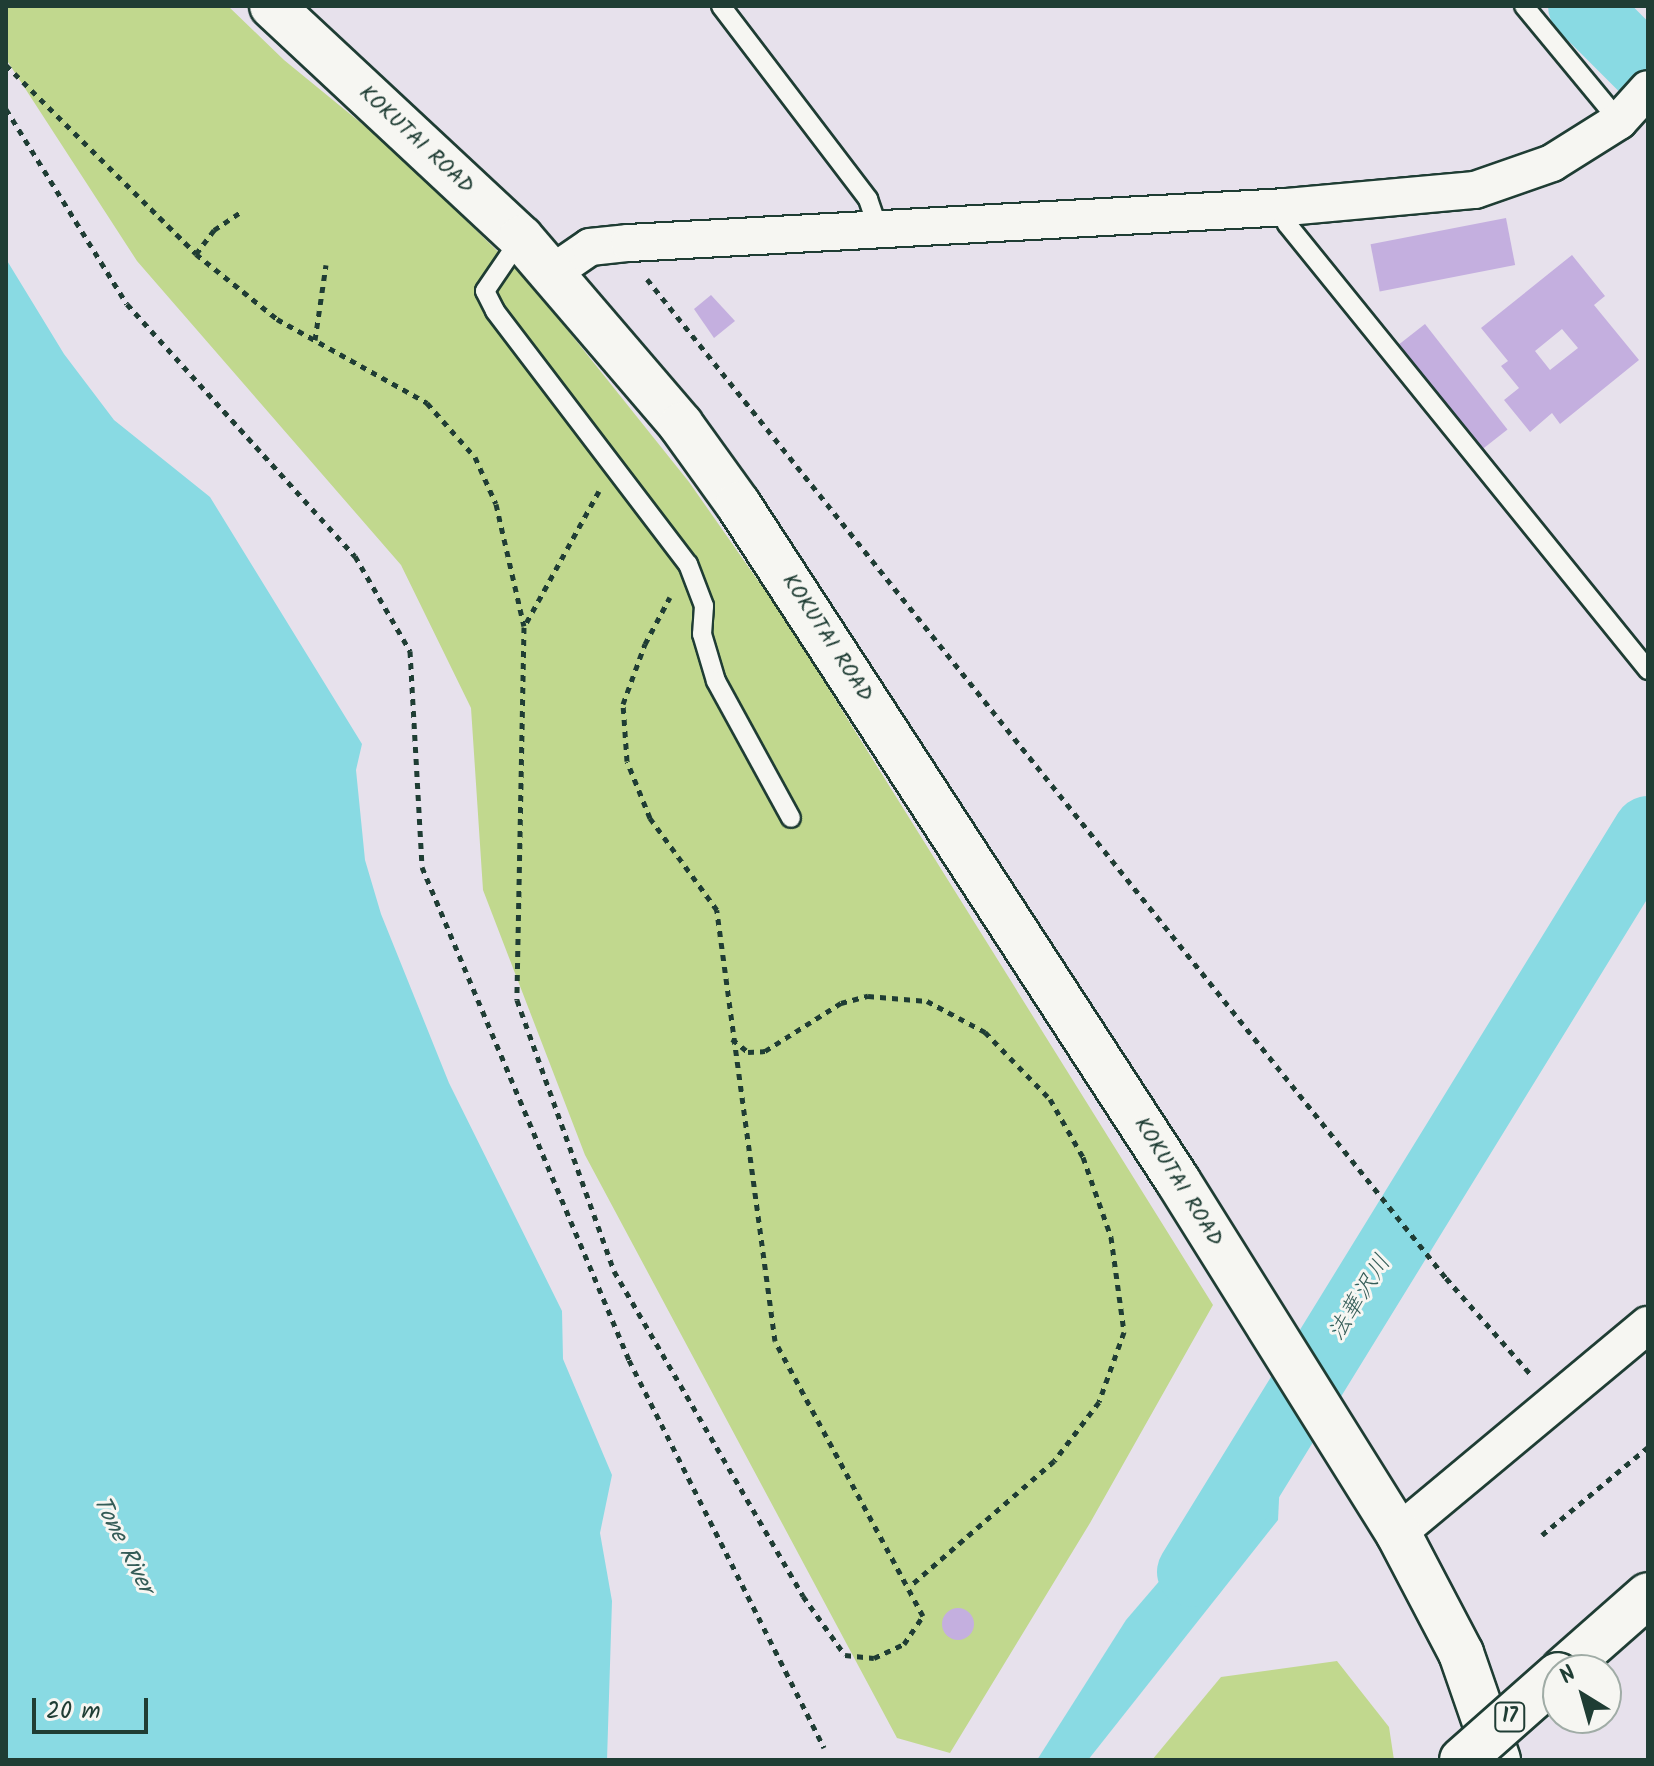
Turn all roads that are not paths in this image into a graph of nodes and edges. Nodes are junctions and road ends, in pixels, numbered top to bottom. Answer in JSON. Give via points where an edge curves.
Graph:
{"nodes":[{"id":1,"x":272,"y":6,"type":"edge"},
{"id":2,"x":721,"y":6,"type":"edge"},
{"id":3,"x":1524,"y":6,"type":"edge"},
{"id":4,"x":1634,"y":104,"type":"edge"},
{"id":5,"x":1287,"y":207,"type":"junction"},
{"id":6,"x":878,"y":228,"type":"junction"},
{"id":7,"x":521,"y":238,"type":"junction"},
{"id":8,"x":552,"y":273,"type":"junction"},
{"id":9,"x":1648,"y":670,"type":"edge"},
{"id":10,"x":791,"y":818,"type":"dead end"},
{"id":11,"x":1648,"y":1325,"type":"edge"},
{"id":12,"x":1398,"y":1533,"type":"junction"},
{"id":13,"x":1648,"y":1595,"type":"edge"},
{"id":14,"x":1581,"y":1654,"type":"edge"},
{"id":15,"x":1542,"y":1689,"type":"edge"},
{"id":16,"x":1462,"y":1760,"type":"edge"},
{"id":17,"x":1498,"y":1760,"type":"edge"}],
"edges":[{"from":1,"to":7,"type":"main road","name":"KOKUTAI ROAD"},
{"from":2,"to":6,"type":"lane","via":[[868,199]]},
{"from":3,"to":4,"type":"lane"},
{"from":4,"to":5,"type":"street","via":[[1552,163],[1475,190]]},
{"from":5,"to":6,"type":"street"},
{"from":5,"to":9,"type":"lane","via":[[1287,224]]},
{"from":6,"to":8,"type":"street","via":[[590,247]]},
{"from":7,"to":8,"type":"main road","name":"KOKUTAI ROAD"},
{"from":7,"to":10,"type":"lane","via":[[485,291],[688,564],[704,606],[702,634],[716,681]]},
{"from":8,"to":12,"type":"main road","name":"KOKUTAI ROAD","via":[[681,425],[747,517]]},
{"from":11,"to":12,"type":"street"},
{"from":12,"to":17,"type":"main road","via":[[1461,1653]]},
{"from":13,"to":14,"type":"main road","number":"17"},
{"from":15,"to":16,"type":"main road","number":"17","bridge":true}]}
